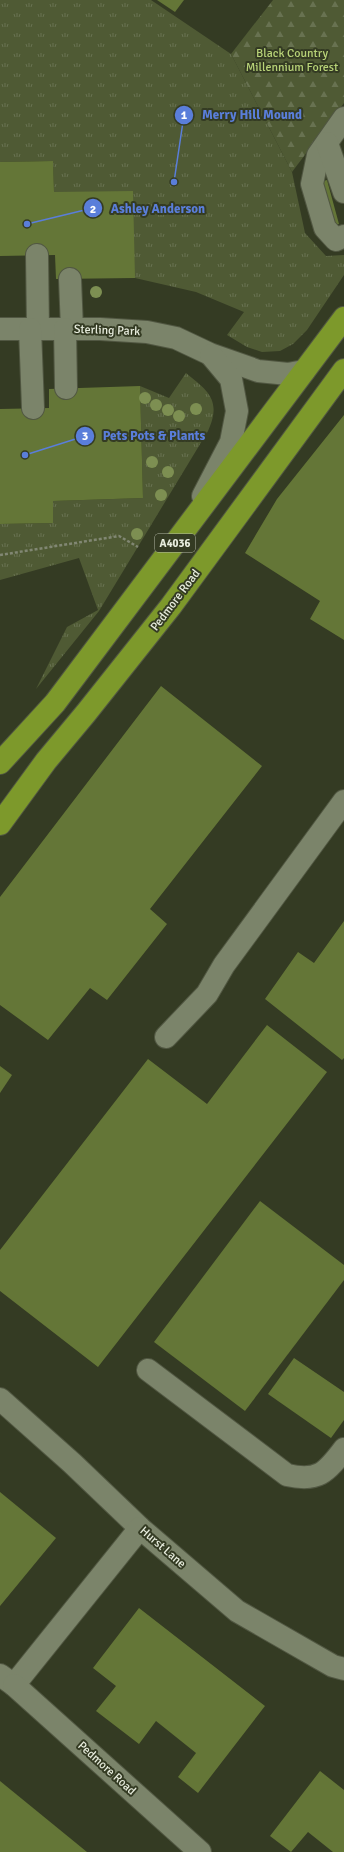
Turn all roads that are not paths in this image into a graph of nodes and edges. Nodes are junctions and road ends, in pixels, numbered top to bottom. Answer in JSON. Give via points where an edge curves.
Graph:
{"nodes":[{"id":1,"x":344,"y":118,"type":"edge"},
{"id":2,"x":327,"y":143,"type":"junction"},
{"id":3,"x":344,"y":192,"type":"edge"},
{"id":4,"x":344,"y":236,"type":"edge"},
{"id":5,"x":37,"y":255,"type":"dead end"},
{"id":6,"x":70,"y":279,"type":"dead end"},
{"id":7,"x":344,"y":318,"type":"edge"},
{"id":8,"x":0,"y":329,"type":"edge"},
{"id":9,"x":34,"y":329,"type":"junction"},
{"id":10,"x":68,"y":329,"type":"junction"},
{"id":11,"x":210,"y":354,"type":"junction"},
{"id":12,"x":344,"y":370,"type":"edge"},
{"id":13,"x":304,"y":371,"type":"junction"},
{"id":14,"x":66,"y":388,"type":"dead end"},
{"id":15,"x":33,"y":408,"type":"dead end"},
{"id":16,"x":186,"y":528,"type":"junction"},
{"id":17,"x":46,"y":761,"type":"junction"},
{"id":18,"x":0,"y":763,"type":"edge"},
{"id":19,"x":344,"y":801,"type":"edge"},
{"id":20,"x":0,"y":810,"type":"edge"},
{"id":21,"x":0,"y":824,"type":"edge"},
{"id":22,"x":166,"y":1037,"type":"dead end"},
{"id":23,"x":148,"y":1370,"type":"dead end"},
{"id":24,"x":0,"y":1399,"type":"edge"},
{"id":25,"x":344,"y":1449,"type":"edge"},
{"id":26,"x":140,"y":1528,"type":"junction"},
{"id":27,"x":344,"y":1669,"type":"edge"},
{"id":28,"x":7,"y":1680,"type":"edge"},
{"id":29,"x":200,"y":1852,"type":"edge"}],
"edges":[{"from":1,"to":2,"type":"street"},
{"from":2,"to":3,"type":"street"},
{"from":2,"to":4,"type":"street","via":[[318,155],[312,184],[325,228],[336,240]]},
{"from":5,"to":9,"type":"street"},
{"from":6,"to":10,"type":"street"},
{"from":7,"to":13,"type":"highway","number":"A4036"},
{"from":8,"to":9,"type":"street","name":"Sterling Park"},
{"from":9,"to":10,"type":"street","name":"Sterling Park"},
{"from":9,"to":15,"type":"street"},
{"from":10,"to":11,"type":"street","name":"Sterling Park","via":[[147,332],[176,338]]},
{"from":10,"to":14,"type":"street"},
{"from":11,"to":13,"type":"street","name":"Sterling Park","via":[[258,371],[288,374]]},
{"from":11,"to":16,"type":"street","name":"Sterling Park","via":[[232,379],[237,411],[231,442]]},
{"from":12,"to":17,"type":"highway","name":"Pedmore Road","number":"A4036","via":[[171,606]]},
{"from":13,"to":16,"type":"highway","number":"A4036"},
{"from":16,"to":18,"type":"highway","number":"A4036","via":[[54,703]]},
{"from":17,"to":20,"type":"highway"},
{"from":17,"to":21,"type":"highway","name":"Pedmore Road","number":"A4036"},
{"from":19,"to":22,"type":"street","via":[[224,965],[206,994]]},
{"from":23,"to":25,"type":"street","via":[[287,1475],[302,1479],[318,1476]]},
{"from":24,"to":26,"type":"street","name":"Hurst Lane"},
{"from":26,"to":27,"type":"street","name":"Hurst Lane","via":[[237,1611],[333,1666]]},
{"from":26,"to":28,"type":"street"},
{"from":28,"to":29,"type":"street","name":"Pedmore Road"}]}
